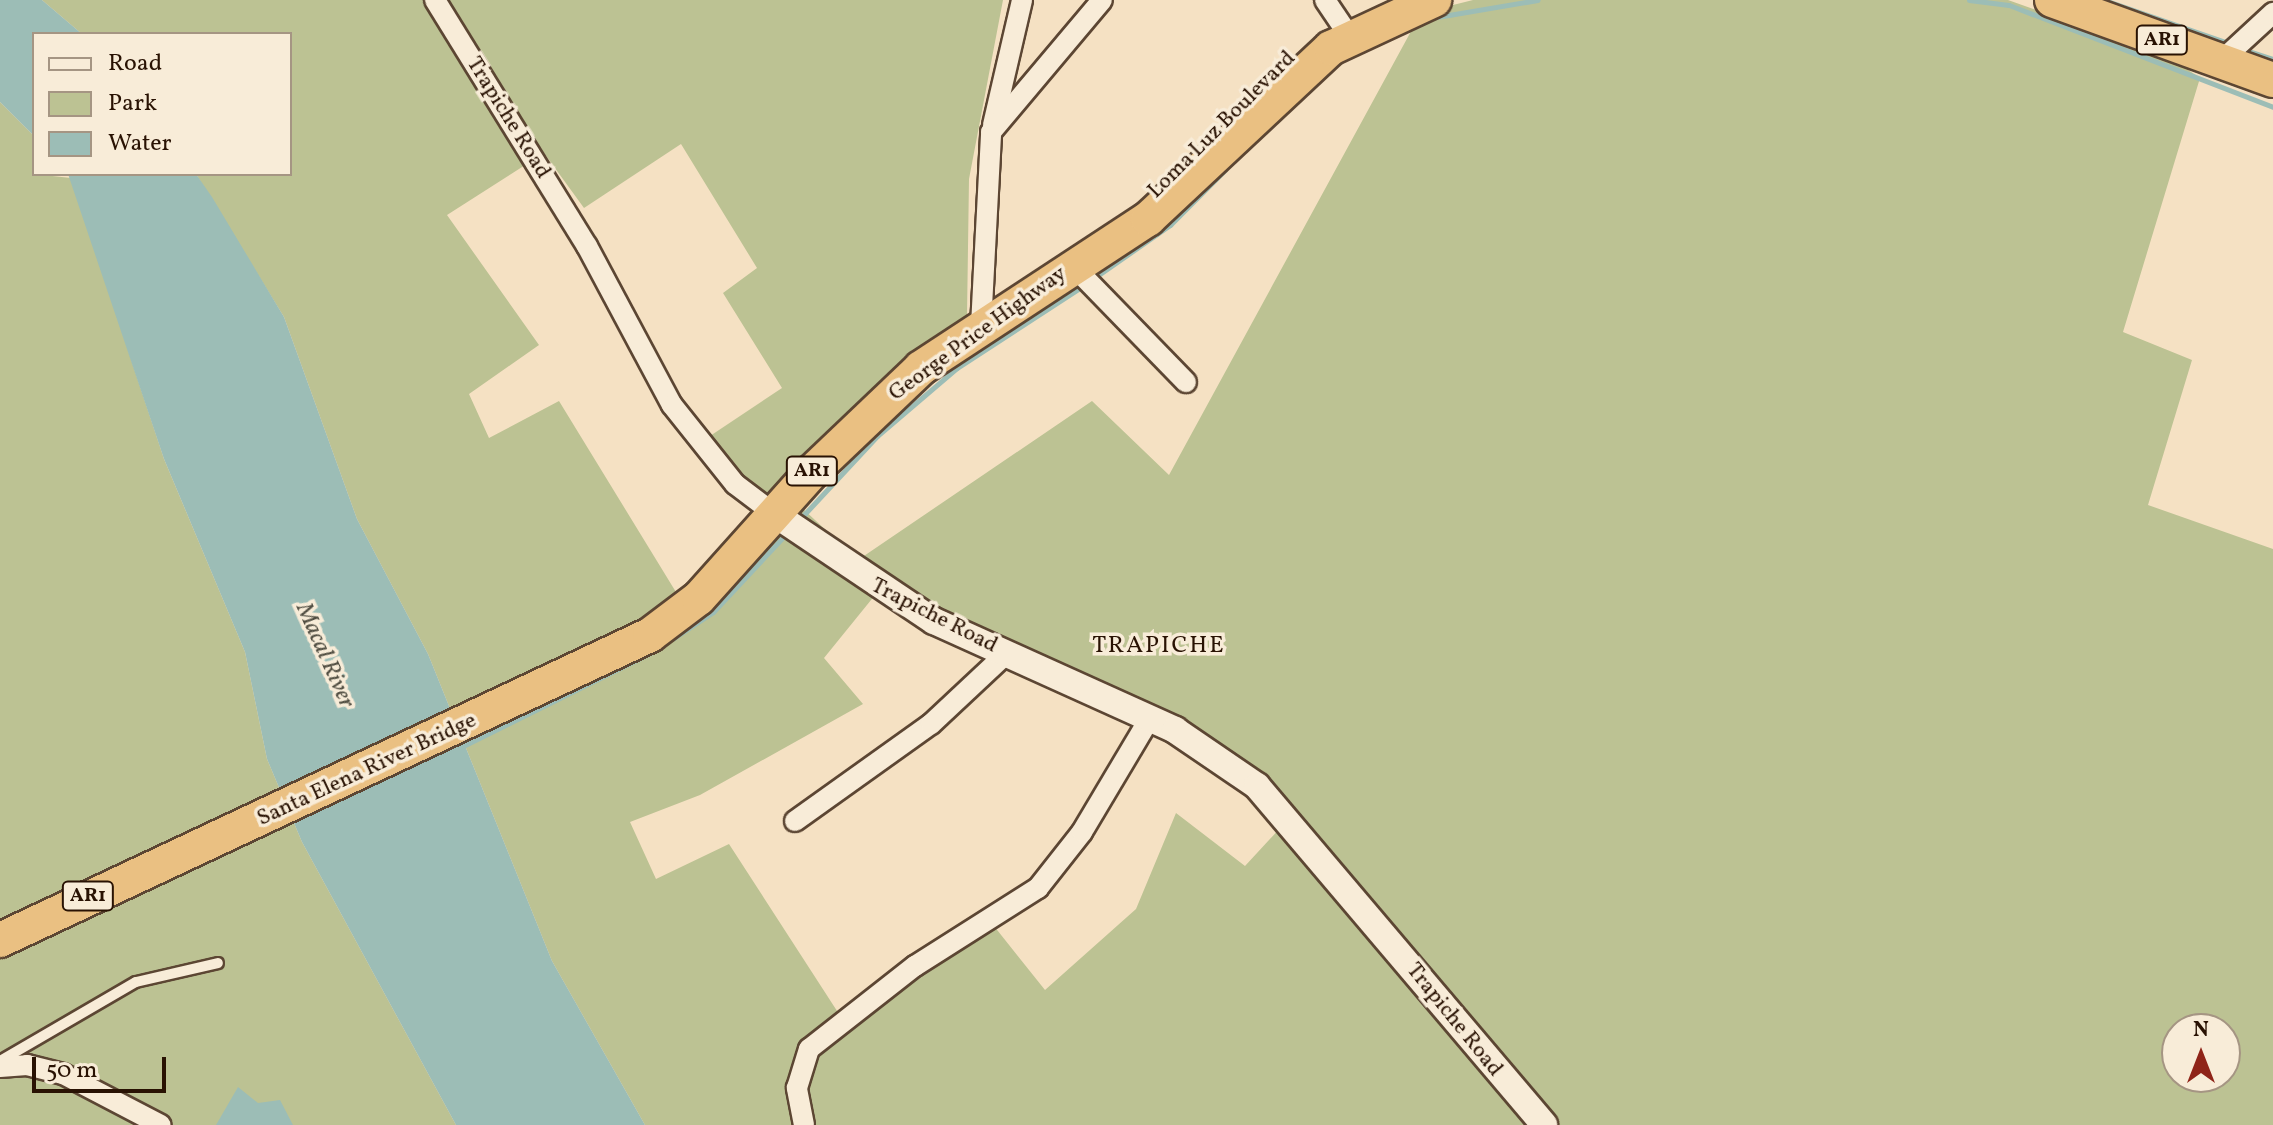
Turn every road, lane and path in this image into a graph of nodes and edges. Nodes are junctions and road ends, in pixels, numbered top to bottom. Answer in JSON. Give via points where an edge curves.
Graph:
{"nodes":[{"id":1,"x":435,"y":0,"type":"edge"},
{"id":2,"x":1022,"y":0,"type":"edge"},
{"id":3,"x":1102,"y":0,"type":"edge"},
{"id":4,"x":1375,"y":0,"type":"edge"},
{"id":5,"x":1434,"y":0,"type":"edge"},
{"id":6,"x":2052,"y":0,"type":"edge"},
{"id":7,"x":2273,"y":13,"type":"edge"},
{"id":8,"x":1338,"y":19,"type":"edge"},
{"id":9,"x":2221,"y":61,"type":"junction"},
{"id":10,"x":2273,"y":80,"type":"edge"},
{"id":11,"x":991,"y":132,"type":"junction"},
{"id":12,"x":1075,"y":264,"type":"junction"},
{"id":13,"x":981,"y":326,"type":"junction"},
{"id":14,"x":1186,"y":382,"type":"dead end"},
{"id":15,"x":776,"y":515,"type":"junction"},
{"id":16,"x":1007,"y":653,"type":"junction"},
{"id":17,"x":555,"y":683,"type":"joint"},
{"id":18,"x":1150,"y":718,"type":"junction"},
{"id":19,"x":795,"y":821,"type":"dead end"},
{"id":20,"x":0,"y":940,"type":"edge"},
{"id":21,"x":218,"y":963,"type":"dead end"},
{"id":22,"x":0,"y":1061,"type":"edge"},
{"id":23,"x":0,"y":1067,"type":"edge"},
{"id":24,"x":161,"y":1125,"type":"edge"},
{"id":25,"x":804,"y":1125,"type":"edge"},
{"id":26,"x":1544,"y":1125,"type":"edge"}],
"edges":[{"from":1,"to":15,"type":"street","name":"Trapiche Road","via":[[587,246],[672,405],[735,484]]},
{"from":2,"to":11,"type":"street"},
{"from":3,"to":11,"type":"street"},
{"from":4,"to":8,"type":"highway","name":"Loma Luz Boulevard","number":"AR1"},
{"from":5,"to":8,"type":"highway","number":"AR1"},
{"from":6,"to":9,"type":"highway","number":"AR1"},
{"from":7,"to":9,"type":"street"},
{"from":8,"to":12,"type":"highway","name":"Loma Luz Boulevard","number":"AR1","via":[[1292,53]]},
{"from":9,"to":10,"type":"highway","number":"AR1"},
{"from":11,"to":13,"type":"street"},
{"from":12,"to":13,"type":"highway","name":"George Price Highway","number":"AR1"},
{"from":12,"to":14,"type":"street"},
{"from":13,"to":15,"type":"highway","name":"George Price Highway","number":"AR1","via":[[885,400]]},
{"from":15,"to":16,"type":"street","name":"Trapiche Road","via":[[895,599]]},
{"from":15,"to":17,"type":"highway","name":"George Price Highway","number":"AR1","via":[[675,618]]},
{"from":16,"to":18,"type":"street","name":"Trapiche Road"},
{"from":16,"to":19,"type":"street","via":[[931,724]]},
{"from":17,"to":20,"type":"highway","name":"Santa Elena River Bridge","number":"AR1"},
{"from":18,"to":25,"type":"street","via":[[1074,843],[1038,888],[915,966],[809,1049],[797,1088]]},
{"from":18,"to":26,"type":"street","name":"Trapiche Road","via":[[1197,741],[1278,804]]},
{"from":21,"to":22,"type":"lane","via":[[136,982]]},
{"from":23,"to":24,"type":"street","via":[[27,1065],[63,1074]]}]}
